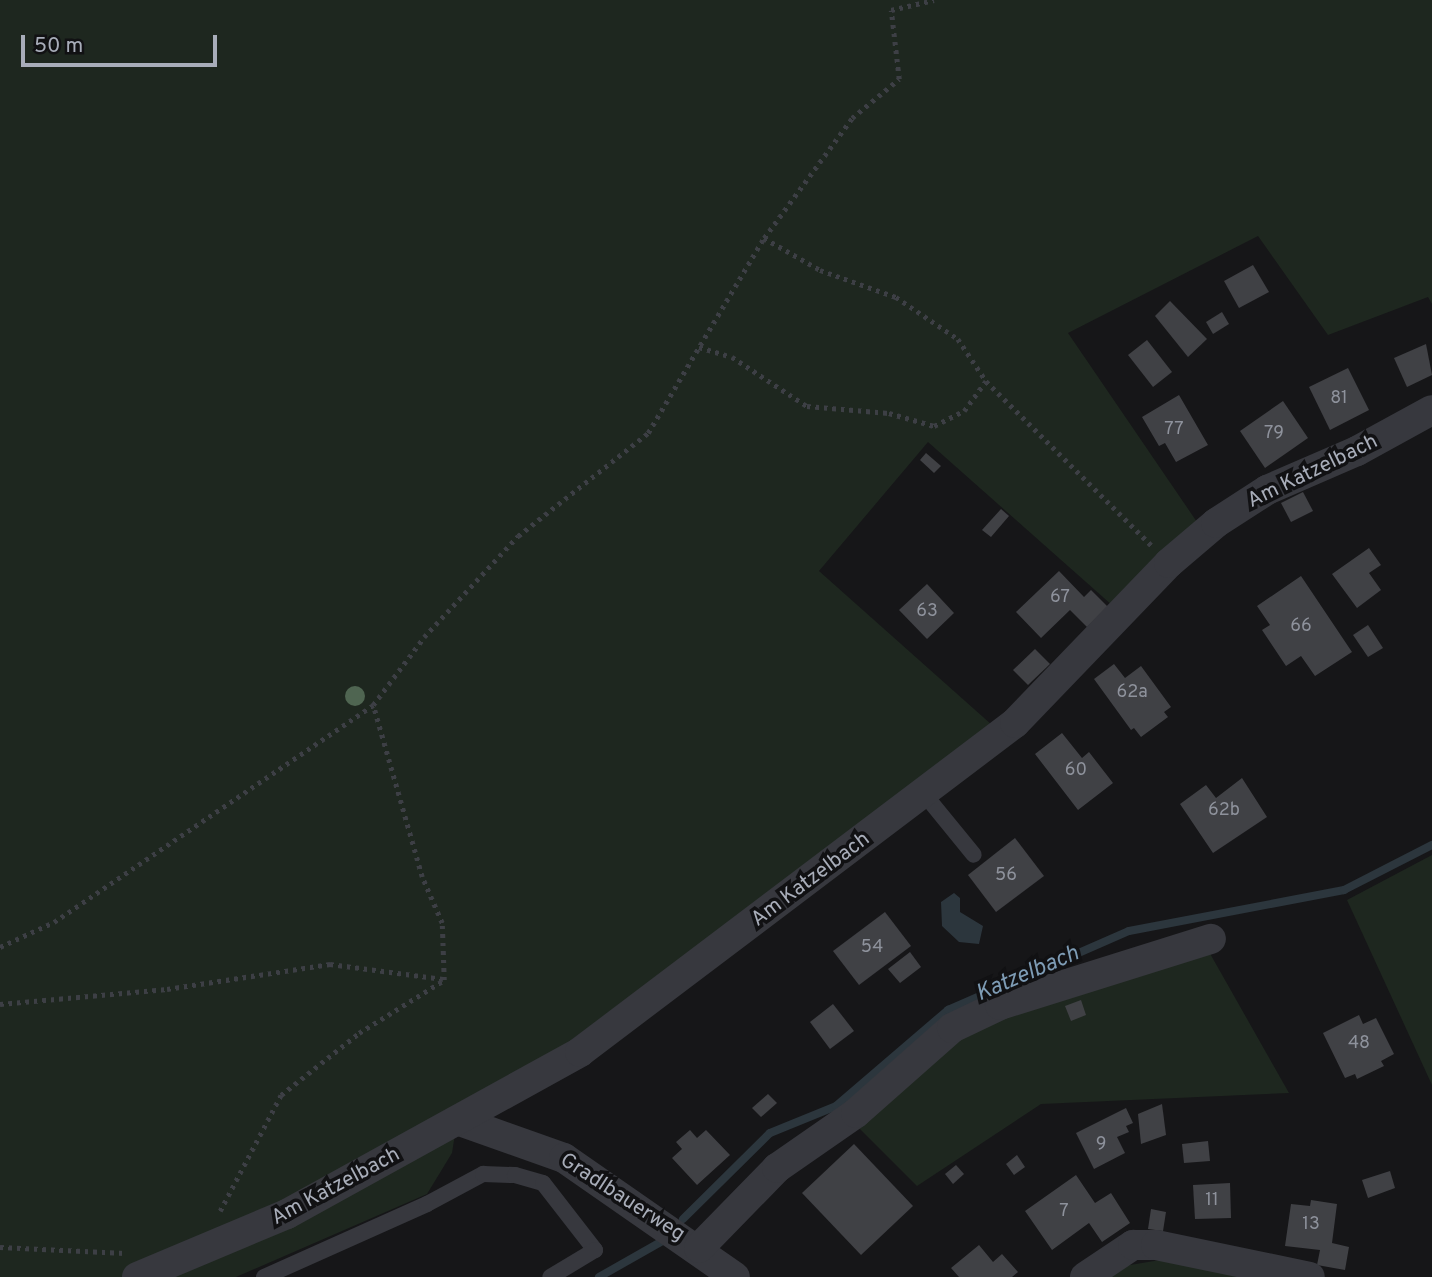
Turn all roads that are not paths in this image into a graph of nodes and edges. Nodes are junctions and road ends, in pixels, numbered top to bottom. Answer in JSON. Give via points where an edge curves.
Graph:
{"nodes":[{"id":1,"x":1432,"y":410,"type":"edge"},
{"id":2,"x":925,"y":795,"type":"junction"},
{"id":3,"x":974,"y":855,"type":"dead end"},
{"id":4,"x":1211,"y":939,"type":"dead end"},
{"id":5,"x":460,"y":1121,"type":"junction"},
{"id":6,"x":699,"y":1248,"type":"junction"},
{"id":7,"x":138,"y":1277,"type":"edge"},
{"id":8,"x":264,"y":1277,"type":"edge"},
{"id":9,"x":550,"y":1277,"type":"edge"},
{"id":10,"x":735,"y":1277,"type":"edge"},
{"id":11,"x":1085,"y":1277,"type":"edge"},
{"id":12,"x":1310,"y":1277,"type":"edge"}],
"edges":[{"from":1,"to":2,"type":"street","name":"Am Katzelbach","via":[[1357,451],[1267,490],[1216,523],[1169,563],[1015,723]]},
{"from":2,"to":3,"type":"lane"},
{"from":2,"to":5,"type":"street","name":"Am Katzelbach","via":[[580,1052]]},
{"from":4,"to":6,"type":"street","via":[[1000,1006],[953,1028],[856,1113],[777,1168]]},
{"from":5,"to":6,"type":"street","name":"Gradlbauerweg","via":[[564,1158]]},
{"from":5,"to":7,"type":"street","name":"Am Katzelbach","via":[[232,1240]]},
{"from":6,"to":10,"type":"street","name":"Gradlbauerweg"},
{"from":8,"to":9,"type":"lane","via":[[428,1204],[483,1174],[515,1175],[543,1184],[596,1250]]},
{"from":11,"to":12,"type":"street","via":[[1133,1245],[1156,1245]]}]}
